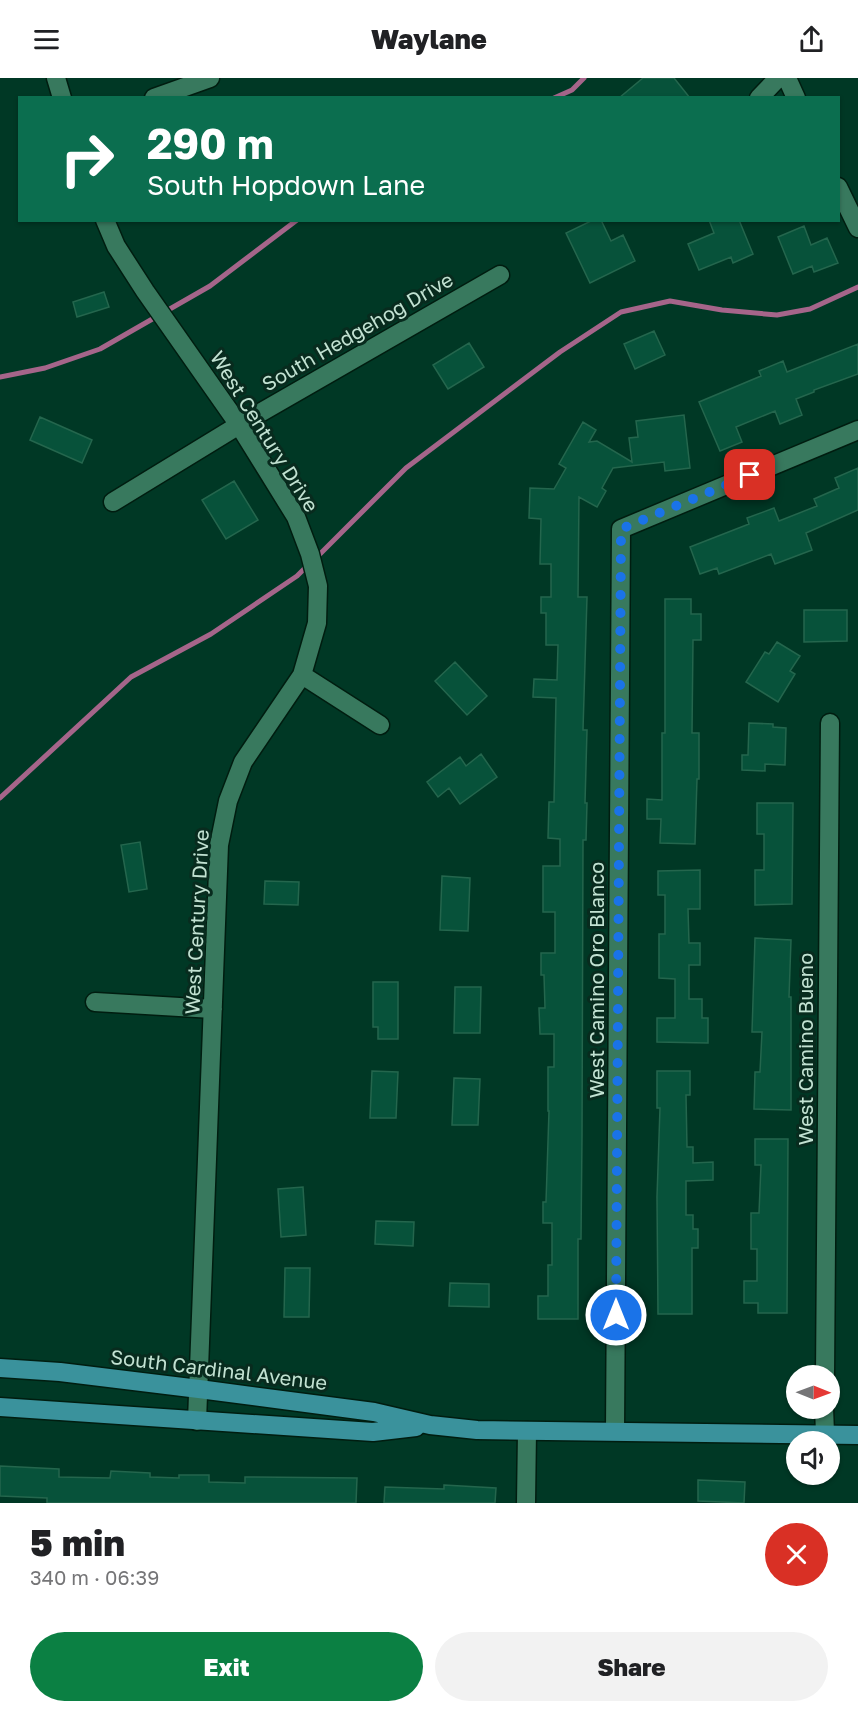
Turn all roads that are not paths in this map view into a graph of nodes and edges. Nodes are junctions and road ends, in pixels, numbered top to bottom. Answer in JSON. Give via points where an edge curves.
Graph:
{"nodes":[{"id":1,"x":56,"y":78,"type":"edge"},
{"id":2,"x":210,"y":78,"type":"edge"},
{"id":3,"x":778,"y":78,"type":"edge"},
{"id":4,"x":787,"y":78,"type":"edge"},
{"id":5,"x":61,"y":96,"type":"edge"},
{"id":6,"x":160,"y":96,"type":"edge"},
{"id":7,"x":761,"y":96,"type":"edge"},
{"id":8,"x":795,"y":96,"type":"edge"},
{"id":9,"x":840,"y":191,"type":"edge"},
{"id":10,"x":106,"y":222,"type":"edge"},
{"id":11,"x":858,"y":228,"type":"edge"},
{"id":12,"x":500,"y":275,"type":"dead end"},
{"id":13,"x":239,"y":425,"type":"junction"},
{"id":14,"x":858,"y":430,"type":"edge"},
{"id":15,"x":113,"y":502,"type":"dead end"},
{"id":16,"x":302,"y":675,"type":"junction"},
{"id":17,"x":830,"y":723,"type":"dead end"},
{"id":18,"x":380,"y":725,"type":"dead end"},
{"id":19,"x":95,"y":1002,"type":"dead end"},
{"id":20,"x":213,"y":1009,"type":"junction"},
{"id":21,"x":825,"y":1365,"type":"edge"},
{"id":22,"x":0,"y":1368,"type":"edge"},
{"id":23,"x":199,"y":1389,"type":"junction"},
{"id":24,"x":0,"y":1407,"type":"edge"},
{"id":25,"x":197,"y":1421,"type":"junction"},
{"id":26,"x":430,"y":1425,"type":"junction"},
{"id":27,"x":527,"y":1431,"type":"junction"},
{"id":28,"x":615,"y":1431,"type":"junction"},
{"id":29,"x":786,"y":1433,"type":"edge"},
{"id":30,"x":840,"y":1434,"type":"edge"},
{"id":31,"x":858,"y":1435,"type":"edge"},
{"id":32,"x":526,"y":1503,"type":"edge"}],
"edges":[{"from":1,"to":5,"type":"street"},
{"from":2,"to":6,"type":"street"},
{"from":3,"to":7,"type":"street"},
{"from":4,"to":8,"type":"street"},
{"from":9,"to":11,"type":"street"},
{"from":10,"to":13,"type":"street","name":"West Century Drive","via":[[116,246],[145,291]]},
{"from":12,"to":13,"type":"street","name":"South Hedgehog Drive"},
{"from":13,"to":15,"type":"street","name":"South Hedgehog Drive"},
{"from":13,"to":16,"type":"street","name":"West Century Drive","via":[[296,517],[312,562],[318,586],[317,623]]},
{"from":14,"to":28,"type":"street","name":"West Camino Oro Blanco","via":[[621,529]]},
{"from":16,"to":18,"type":"street"},
{"from":16,"to":20,"type":"street","name":"West Century Drive","via":[[243,762],[228,801],[219,845]]},
{"from":17,"to":21,"type":"street","name":"West Camino Bueno"},
{"from":19,"to":20,"type":"street"},
{"from":20,"to":23,"type":"street","name":"West Century Drive"},
{"from":22,"to":23,"type":"main road","name":"South Cardinal Avenue"},
{"from":23,"to":25,"type":"street","name":"West Century Drive"},
{"from":23,"to":26,"type":"main road","name":"South Cardinal Avenue","via":[[374,1412]]},
{"from":24,"to":25,"type":"main road","name":"South Cardinal Avenue"},
{"from":25,"to":26,"type":"main road","name":"South Cardinal Avenue","via":[[373,1432]]},
{"from":26,"to":27,"type":"main road","name":"South Cardinal Avenue"},
{"from":27,"to":28,"type":"main road","name":"South Cardinal Avenue"},
{"from":27,"to":32,"type":"street"},
{"from":28,"to":29,"type":"main road","name":"South Cardinal Avenue"},
{"from":30,"to":31,"type":"main road","name":"South Cardinal Avenue"}]}
